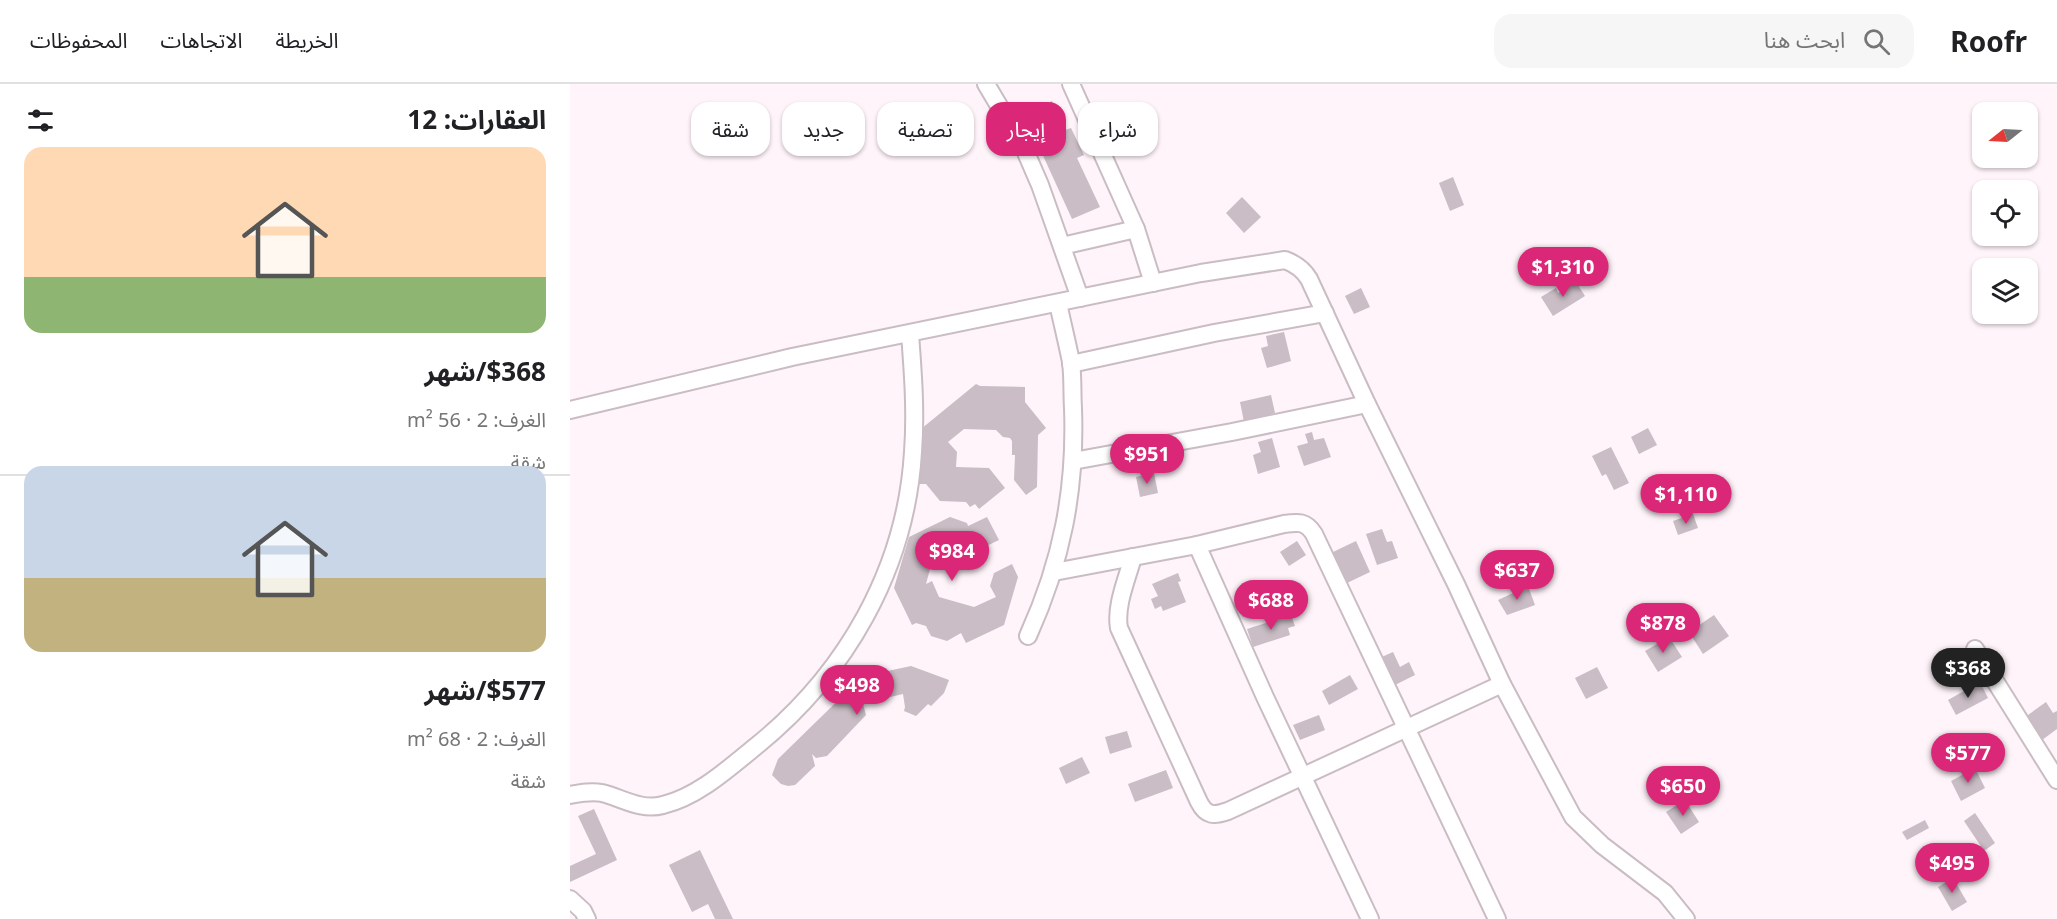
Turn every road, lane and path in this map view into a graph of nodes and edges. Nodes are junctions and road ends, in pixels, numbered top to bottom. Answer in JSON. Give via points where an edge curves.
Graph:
{"nodes":[{"id":1,"x":986,"y":84,"type":"edge"},
{"id":2,"x":1071,"y":84,"type":"edge"},
{"id":3,"x":1136,"y":229,"type":"junction"},
{"id":4,"x":1062,"y":246,"type":"junction"},
{"id":5,"x":1153,"y":283,"type":"junction"},
{"id":6,"x":1080,"y":298,"type":"junction"},
{"id":7,"x":1058,"y":303,"type":"junction"},
{"id":8,"x":1325,"y":313,"type":"junction"},
{"id":9,"x":910,"y":334,"type":"junction"},
{"id":10,"x":1071,"y":364,"type":"junction"},
{"id":11,"x":1367,"y":404,"type":"junction"},
{"id":12,"x":570,"y":410,"type":"edge"},
{"id":13,"x":1073,"y":461,"type":"junction"},
{"id":14,"x":1197,"y":545,"type":"junction"},
{"id":15,"x":1133,"y":557,"type":"junction"},
{"id":16,"x":1054,"y":572,"type":"junction"},
{"id":17,"x":1028,"y":636,"type":"dead end"},
{"id":18,"x":1975,"y":649,"type":"dead end"},
{"id":19,"x":1502,"y":684,"type":"junction"},
{"id":20,"x":1407,"y":729,"type":"junction"},
{"id":21,"x":1304,"y":776,"type":"junction"},
{"id":22,"x":2057,"y":780,"type":"edge"},
{"id":23,"x":570,"y":795,"type":"edge"},
{"id":24,"x":570,"y":899,"type":"edge"},
{"id":25,"x":587,"y":919,"type":"edge"},
{"id":26,"x":1370,"y":919,"type":"edge"},
{"id":27,"x":1497,"y":919,"type":"edge"},
{"id":28,"x":1686,"y":919,"type":"edge"}],
"edges":[{"from":1,"to":4,"type":"street","via":[[1024,148]]},
{"from":2,"to":3,"type":"street"},
{"from":3,"to":4,"type":"street"},
{"from":3,"to":5,"type":"street"},
{"from":4,"to":6,"type":"street"},
{"from":5,"to":6,"type":"street"},
{"from":5,"to":8,"type":"street","via":[[1285,260],[1303,269]]},
{"from":6,"to":7,"type":"street"},
{"from":7,"to":9,"type":"street"},
{"from":7,"to":10,"type":"street"},
{"from":8,"to":10,"type":"street"},
{"from":8,"to":11,"type":"street"},
{"from":9,"to":12,"type":"street","via":[[792,357]]},
{"from":9,"to":23,"type":"street","via":[[915,402],[905,508],[895,550],[878,592],[842,655],[790,717],[697,790],[663,806],[648,807],[600,793]]},
{"from":10,"to":13,"type":"street"},
{"from":11,"to":13,"type":"street"},
{"from":11,"to":19,"type":"street"},
{"from":13,"to":16,"type":"street","via":[[1067,517]]},
{"from":14,"to":15,"type":"street"},
{"from":14,"to":20,"type":"street","via":[[1284,524],[1307,525]]},
{"from":14,"to":21,"type":"street"},
{"from":15,"to":16,"type":"street"},
{"from":15,"to":21,"type":"street","via":[[1120,605],[1119,628],[1202,808],[1210,815],[1220,814]]},
{"from":16,"to":17,"type":"street"},
{"from":18,"to":22,"type":"street"},
{"from":19,"to":20,"type":"street"},
{"from":19,"to":28,"type":"street","via":[[1573,817],[1602,845],[1665,893]]},
{"from":20,"to":21,"type":"street"},
{"from":20,"to":27,"type":"street"},
{"from":21,"to":26,"type":"street"},
{"from":24,"to":25,"type":"street"}]}
